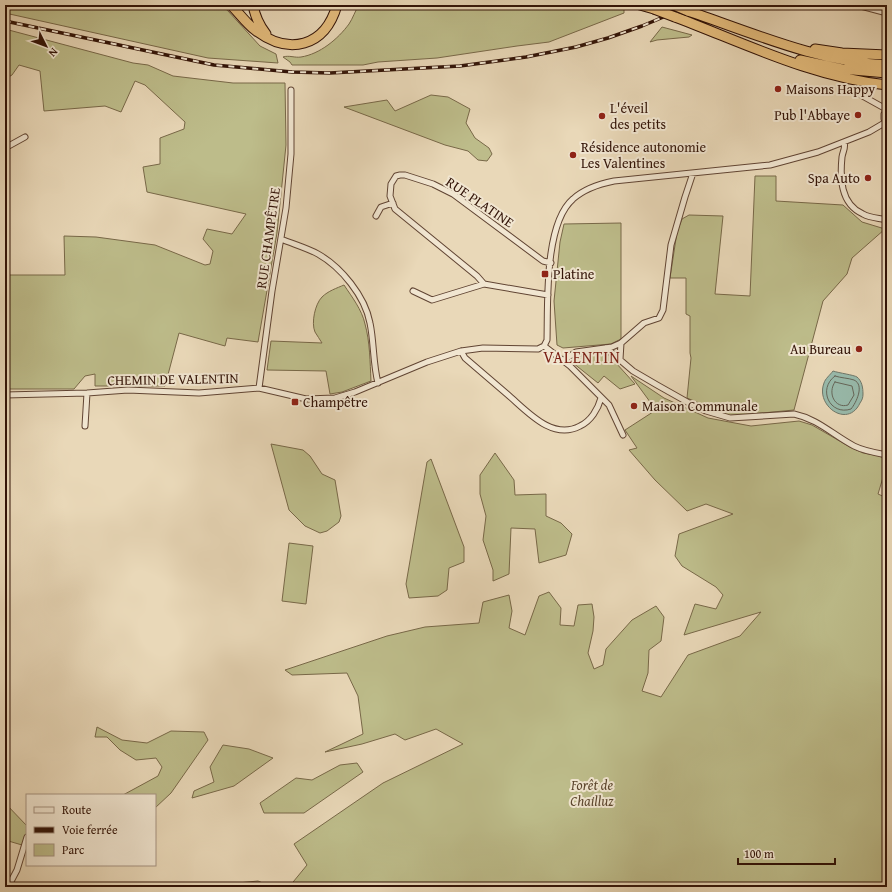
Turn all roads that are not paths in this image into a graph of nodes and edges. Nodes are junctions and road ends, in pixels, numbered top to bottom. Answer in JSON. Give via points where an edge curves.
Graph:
{"nodes":[{"id":1,"x":231,"y":5,"type":"edge"},
{"id":2,"x":253,"y":5,"type":"edge"},
{"id":3,"x":337,"y":5,"type":"edge"},
{"id":4,"x":640,"y":5,"type":"edge"},
{"id":5,"x":674,"y":5,"type":"edge"},
{"id":6,"x":857,"y":5,"type":"edge"},
{"id":7,"x":887,"y":13,"type":"edge"},
{"id":8,"x":724,"y":36,"type":"junction"},
{"id":9,"x":269,"y":39,"type":"junction"},
{"id":10,"x":777,"y":42,"type":"junction"},
{"id":11,"x":887,"y":55,"type":"edge"},
{"id":12,"x":887,"y":65,"type":"edge"},
{"id":13,"x":887,"y":73,"type":"edge"},
{"id":14,"x":887,"y":85,"type":"edge"},
{"id":15,"x":291,"y":90,"type":"dead end"},
{"id":16,"x":859,"y":94,"type":"dead end"},
{"id":17,"x":886,"y":109,"type":"edge"},
{"id":18,"x":886,"y":122,"type":"edge"},
{"id":19,"x":25,"y":137,"type":"dead end"},
{"id":20,"x":844,"y":142,"type":"junction"},
{"id":21,"x":5,"y":148,"type":"edge"},
{"id":22,"x":694,"y":173,"type":"junction"},
{"id":23,"x":393,"y":204,"type":"junction"},
{"id":24,"x":376,"y":216,"type":"dead end"},
{"id":25,"x":887,"y":220,"type":"edge"},
{"id":26,"x":282,"y":239,"type":"junction"},
{"id":27,"x":551,"y":263,"type":"junction"},
{"id":28,"x":484,"y":284,"type":"junction"},
{"id":29,"x":413,"y":291,"type":"dead end"},
{"id":30,"x":548,"y":295,"type":"junction"},
{"id":31,"x":621,"y":342,"type":"junction"},
{"id":32,"x":544,"y":346,"type":"junction"},
{"id":33,"x":606,"y":348,"type":"junction"},
{"id":34,"x":461,"y":351,"type":"junction"},
{"id":35,"x":620,"y":359,"type":"junction"},
{"id":36,"x":564,"y":360,"type":"junction"},
{"id":37,"x":378,"y":383,"type":"junction"},
{"id":38,"x":259,"y":388,"type":"junction"},
{"id":39,"x":87,"y":393,"type":"junction"},
{"id":40,"x":5,"y":395,"type":"edge"},
{"id":41,"x":602,"y":398,"type":"junction"},
{"id":42,"x":85,"y":426,"type":"dead end"},
{"id":43,"x":623,"y":435,"type":"dead end"},
{"id":44,"x":887,"y":455,"type":"edge"},
{"id":45,"x":26,"y":840,"type":"edge"},
{"id":46,"x":8,"y":887,"type":"edge"}],
"edges":[{"from":1,"to":9,"type":"highway","via":[[254,29]]},
{"from":2,"to":9,"type":"highway","via":[[259,25]]},
{"from":3,"to":9,"type":"highway","via":[[324,32],[314,40],[289,46]]},
{"from":4,"to":8,"type":"highway","bridge":true},
{"from":5,"to":10,"type":"highway","bridge":true},
{"from":6,"to":7,"type":"street"},
{"from":8,"to":13,"type":"highway","via":[[809,62],[854,71]]},
{"from":8,"to":14,"type":"highway","via":[[815,71]]},
{"from":10,"to":11,"type":"highway","via":[[830,51]]},
{"from":10,"to":12,"type":"highway","via":[[830,58]]},
{"from":15,"to":26,"type":"street","name":"RUE CHAMPÊTRE","via":[[291,154]]},
{"from":16,"to":17,"type":"street"},
{"from":17,"to":18,"type":"street"},
{"from":18,"to":20,"type":"street"},
{"from":19,"to":21,"type":"street"},
{"from":20,"to":22,"type":"street","via":[[770,165]]},
{"from":20,"to":25,"type":"street","via":[[842,182],[846,199],[853,208],[864,215]]},
{"from":22,"to":27,"type":"street","via":[[614,180],[582,192],[561,214]]},
{"from":22,"to":31,"type":"street","via":[[671,245],[662,314],[659,318],[644,323]]},
{"from":23,"to":24,"type":"street","via":[[381,207]]},
{"from":23,"to":27,"type":"street","name":"RUE PLATINE","via":[[390,196],[391,184],[396,176],[405,175],[433,184],[453,194],[543,261]]},
{"from":23,"to":28,"type":"street","via":[[395,209]]},
{"from":26,"to":37,"type":"street","via":[[318,254],[345,276],[357,291],[370,321]]},
{"from":26,"to":38,"type":"street","name":"RUE CHAMPÊTRE"},
{"from":27,"to":30,"type":"street"},
{"from":28,"to":29,"type":"street","via":[[432,300]]},
{"from":28,"to":30,"type":"street"},
{"from":30,"to":32,"type":"street","via":[[548,340]]},
{"from":31,"to":33,"type":"street"},
{"from":31,"to":35,"type":"street"},
{"from":32,"to":34,"type":"street","name":"CHEMIN DE VALENTIN","via":[[538,349],[483,348]]},
{"from":32,"to":36,"type":"street"},
{"from":33,"to":35,"type":"street"},
{"from":33,"to":36,"type":"street","via":[[576,352]]},
{"from":34,"to":37,"type":"street","name":"CHEMIN DE VALENTIN"},
{"from":34,"to":41,"type":"street","via":[[465,358],[539,421],[555,430],[573,430],[584,424],[594,414]]},
{"from":35,"to":44,"type":"street","via":[[657,385],[706,411],[730,418],[794,414],[813,419],[854,446]]},
{"from":36,"to":41,"type":"street"},
{"from":37,"to":38,"type":"street","name":"CHEMIN DE VALENTIN","via":[[340,397],[310,400]]},
{"from":38,"to":39,"type":"street","name":"CHEMIN DE VALENTIN","via":[[200,393],[128,390]]},
{"from":39,"to":40,"type":"street","name":"CHEMIN DE VALENTIN"},
{"from":39,"to":42,"type":"street"},
{"from":41,"to":43,"type":"street","via":[[609,405]]},
{"from":45,"to":46,"type":"street","via":[[17,870]]}]}
